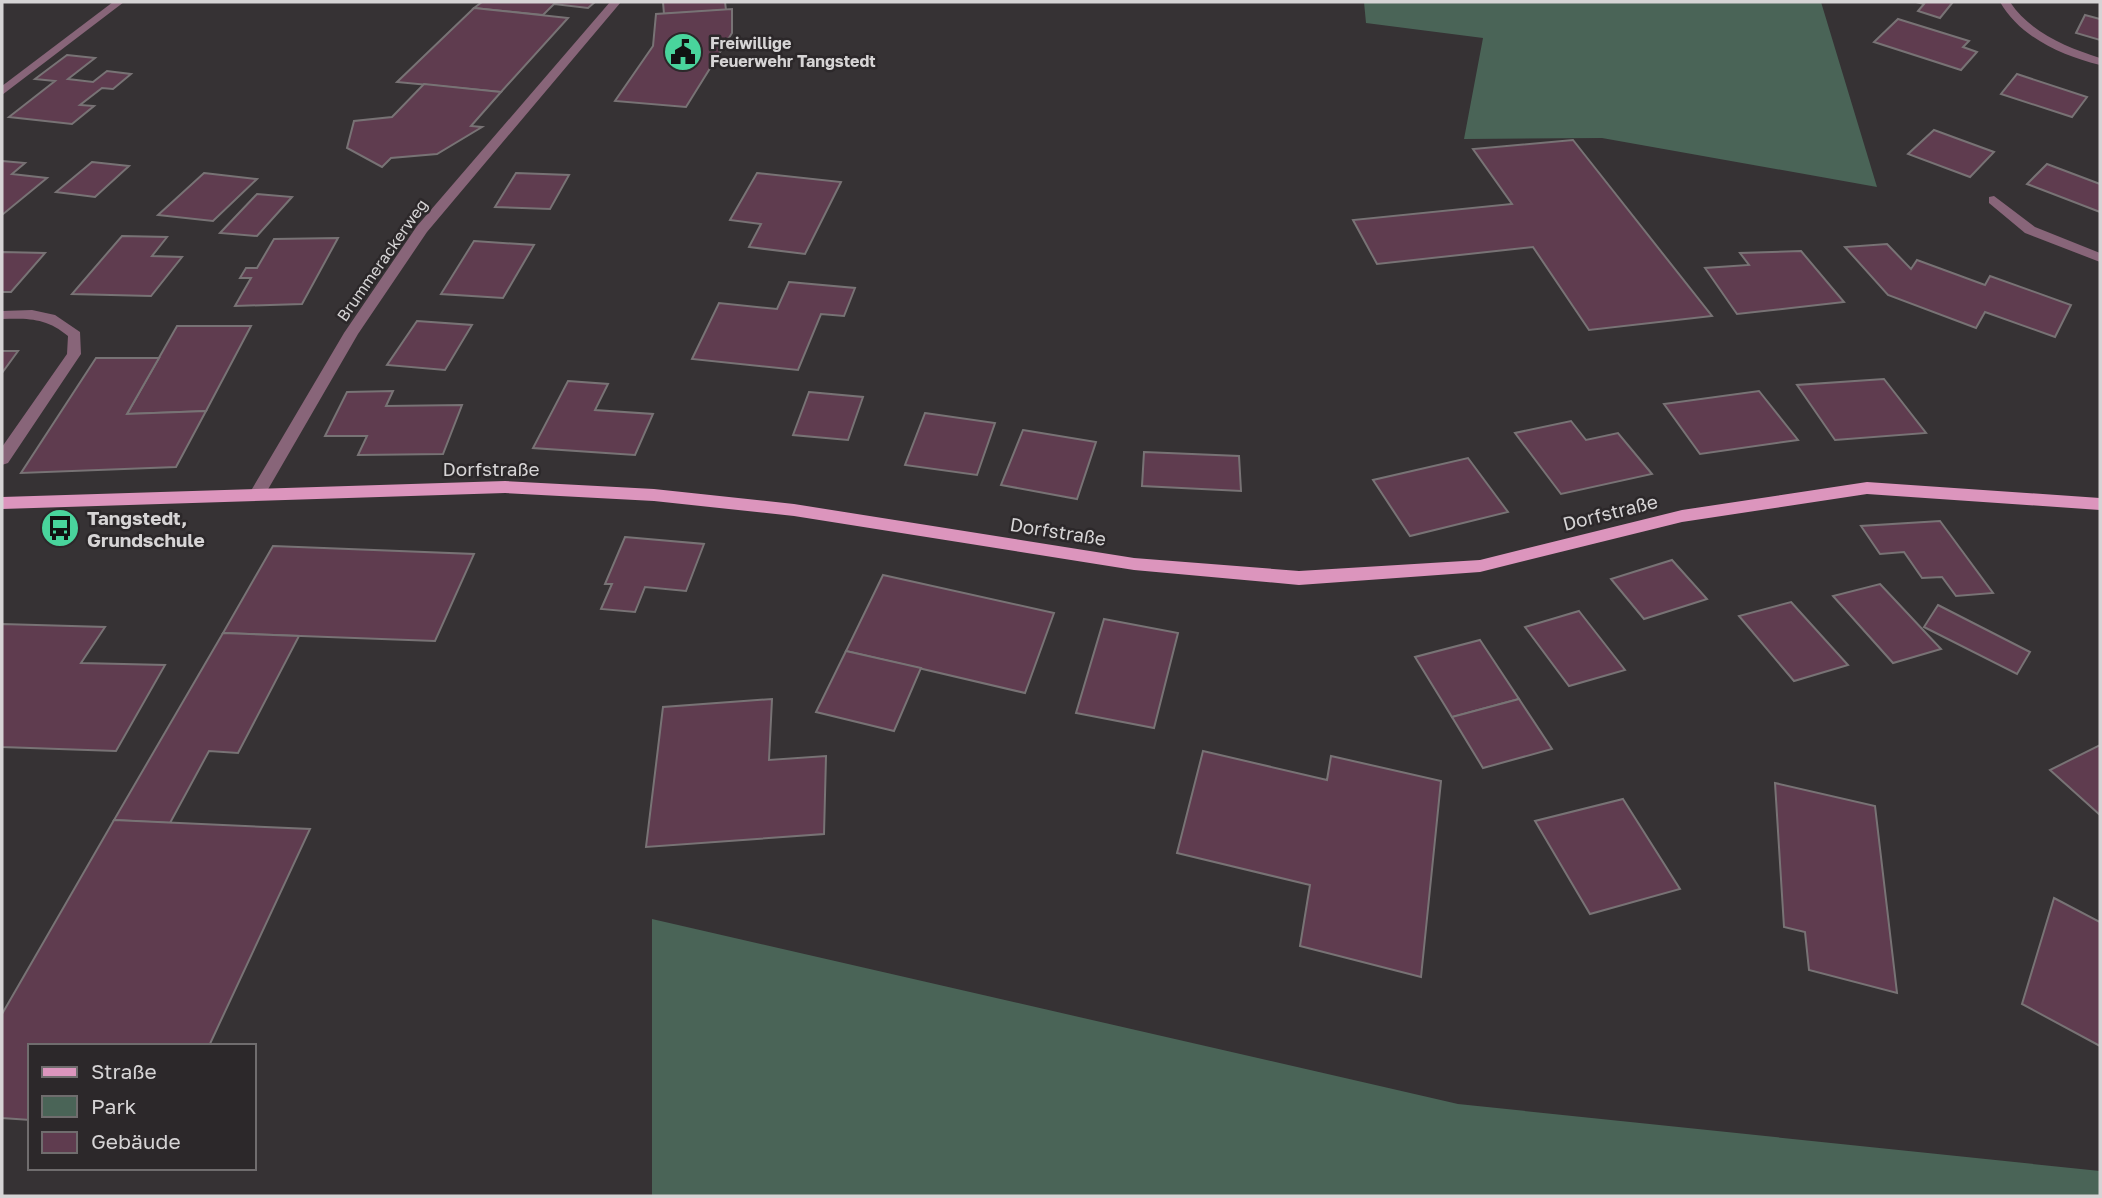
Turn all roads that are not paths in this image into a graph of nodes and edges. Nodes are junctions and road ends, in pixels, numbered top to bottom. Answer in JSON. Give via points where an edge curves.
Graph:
{"nodes":[{"id":1,"x":119,"y":2,"type":"edge"},
{"id":2,"x":616,"y":2,"type":"edge"},
{"id":3,"x":2005,"y":2,"type":"edge"},
{"id":4,"x":2100,"y":62,"type":"edge"},
{"id":5,"x":2,"y":92,"type":"edge"},
{"id":6,"x":1994,"y":200,"type":"dead end"},
{"id":7,"x":2100,"y":258,"type":"edge"},
{"id":8,"x":2,"y":315,"type":"edge"},
{"id":9,"x":2,"y":459,"type":"edge"},
{"id":10,"x":257,"y":494,"type":"junction"},
{"id":11,"x":2,"y":503,"type":"edge"},
{"id":12,"x":2100,"y":504,"type":"edge"}],
"edges":[{"from":1,"to":5,"type":"street"},
{"from":2,"to":10,"type":"street","name":"Brummerackerweg","via":[[422,229],[351,333]]},
{"from":3,"to":4,"type":"street","via":[[2013,18],[2065,51]]},
{"from":6,"to":7,"type":"street","via":[[2030,230]]},
{"from":8,"to":9,"type":"street","via":[[34,313],[60,320],[75,335],[74,354]]},
{"from":10,"to":11,"type":"main road","name":"Dorfstraße"},
{"from":10,"to":12,"type":"main road","name":"Dorfstraße","via":[[505,487],[654,495],[794,510],[1134,564],[1299,578],[1480,566],[1682,516],[1867,488]]}]}
